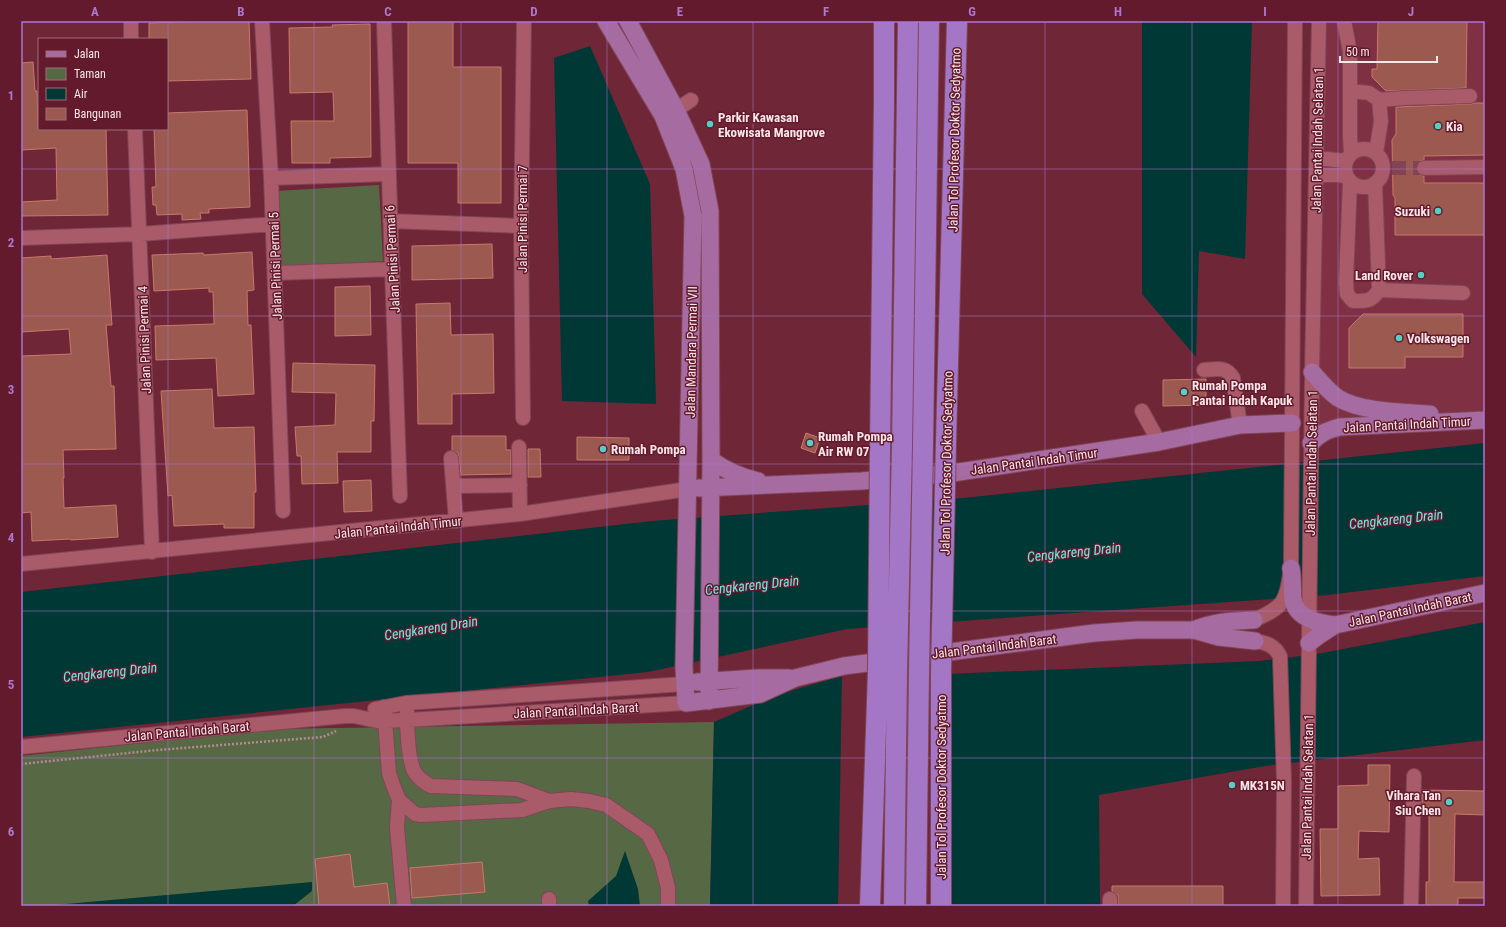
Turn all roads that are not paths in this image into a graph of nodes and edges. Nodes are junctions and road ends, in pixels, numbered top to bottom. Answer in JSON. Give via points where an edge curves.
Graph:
{"nodes":[{"id":1,"x":131,"y":21,"type":"edge"},
{"id":2,"x":262,"y":21,"type":"edge"},
{"id":3,"x":384,"y":21,"type":"edge"},
{"id":4,"x":524,"y":21,"type":"edge"},
{"id":5,"x":606,"y":21,"type":"edge"},
{"id":6,"x":628,"y":21,"type":"edge"},
{"id":7,"x":884,"y":21,"type":"edge"},
{"id":8,"x":908,"y":21,"type":"edge"},
{"id":9,"x":929,"y":21,"type":"edge"},
{"id":10,"x":957,"y":21,"type":"edge"},
{"id":11,"x":1295,"y":21,"type":"edge"},
{"id":12,"x":1319,"y":21,"type":"edge"},
{"id":13,"x":1344,"y":21,"type":"edge"},
{"id":14,"x":131,"y":38,"type":"edge"},
{"id":15,"x":1350,"y":91,"type":"junction"},
{"id":16,"x":1470,"y":96,"type":"dead end"},
{"id":17,"x":691,"y":100,"type":"dead end"},
{"id":18,"x":1379,"y":100,"type":"junction"},
{"id":19,"x":676,"y":110,"type":"junction"},
{"id":20,"x":135,"y":130,"type":"edge"},
{"id":21,"x":1376,"y":153,"type":"junction"},
{"id":22,"x":1349,"y":157,"type":"junction"},
{"id":23,"x":1317,"y":158,"type":"junction"},
{"id":24,"x":1485,"y":167,"type":"edge"},
{"id":25,"x":1424,"y":168,"type":"tunnel mouth"},
{"id":26,"x":388,"y":174,"type":"junction"},
{"id":27,"x":1317,"y":175,"type":"junction"},
{"id":28,"x":271,"y":178,"type":"junction"},
{"id":29,"x":1349,"y":179,"type":"junction"},
{"id":30,"x":1375,"y":183,"type":"junction"},
{"id":31,"x":390,"y":221,"type":"junction"},
{"id":32,"x":273,"y":224,"type":"junction"},
{"id":33,"x":521,"y":226,"type":"junction"},
{"id":34,"x":140,"y":234,"type":"junction"},
{"id":35,"x":21,"y":238,"type":"edge"},
{"id":36,"x":393,"y":268,"type":"junction"},
{"id":37,"x":275,"y":273,"type":"junction"},
{"id":38,"x":1379,"y":290,"type":"junction"},
{"id":39,"x":1463,"y":293,"type":"dead end"},
{"id":40,"x":1204,"y":370,"type":"dead end"},
{"id":41,"x":1312,"y":372,"type":"junction"},
{"id":42,"x":1142,"y":412,"type":"dead end"},
{"id":43,"x":523,"y":418,"type":"dead end"},
{"id":44,"x":1485,"y":420,"type":"edge"},
{"id":45,"x":1457,"y":422,"type":"junction"},
{"id":46,"x":1292,"y":423,"type":"junction"},
{"id":47,"x":1240,"y":425,"type":"junction"},
{"id":48,"x":1158,"y":442,"type":"junction"},
{"id":49,"x":519,"y":447,"type":"dead end"},
{"id":50,"x":1311,"y":448,"type":"junction"},
{"id":51,"x":1291,"y":453,"type":"junction"},
{"id":52,"x":451,"y":458,"type":"dead end"},
{"id":53,"x":711,"y":460,"type":"junction"},
{"id":54,"x":520,"y":485,"type":"junction"},
{"id":55,"x":773,"y":485,"type":"junction"},
{"id":56,"x":453,"y":486,"type":"junction"},
{"id":57,"x":710,"y":488,"type":"junction"},
{"id":58,"x":688,"y":489,"type":"junction"},
{"id":59,"x":400,"y":496,"type":"dead end"},
{"id":60,"x":283,"y":511,"type":"dead end"},
{"id":61,"x":520,"y":514,"type":"junction"},
{"id":62,"x":456,"y":521,"type":"junction"},
{"id":63,"x":152,"y":552,"type":"junction"},
{"id":64,"x":21,"y":564,"type":"edge"},
{"id":65,"x":1291,"y":568,"type":"joint"},
{"id":66,"x":1485,"y":593,"type":"edge"},
{"id":67,"x":1295,"y":600,"type":"junction"},
{"id":68,"x":1254,"y":620,"type":"joint"},
{"id":69,"x":1309,"y":620,"type":"junction"},
{"id":70,"x":1335,"y":625,"type":"junction"},
{"id":71,"x":1194,"y":630,"type":"junction"},
{"id":72,"x":1255,"y":641,"type":"joint"},
{"id":73,"x":1309,"y":648,"type":"junction"},
{"id":74,"x":888,"y":671,"type":"junction"},
{"id":75,"x":795,"y":678,"type":"junction"},
{"id":76,"x":708,"y":682,"type":"junction"},
{"id":77,"x":684,"y":684,"type":"junction"},
{"id":78,"x":709,"y":702,"type":"junction"},
{"id":79,"x":686,"y":703,"type":"junction"},
{"id":80,"x":406,"y":704,"type":"junction"},
{"id":81,"x":385,"y":714,"type":"junction"},
{"id":82,"x":407,"y":720,"type":"junction"},
{"id":83,"x":21,"y":747,"type":"edge"},
{"id":84,"x":1414,"y":776,"type":"dead end"},
{"id":85,"x":399,"y":800,"type":"junction"},
{"id":86,"x":549,"y":801,"type":"junction"},
{"id":87,"x":404,"y":906,"type":"edge"},
{"id":88,"x":668,"y":906,"type":"edge"},
{"id":89,"x":870,"y":906,"type":"edge"},
{"id":90,"x":894,"y":906,"type":"edge"},
{"id":91,"x":916,"y":906,"type":"edge"},
{"id":92,"x":941,"y":906,"type":"edge"},
{"id":93,"x":1283,"y":906,"type":"edge"},
{"id":94,"x":1306,"y":906,"type":"edge"},
{"id":95,"x":1411,"y":906,"type":"edge"}],
"edges":[{"from":1,"to":14,"type":"street"},
{"from":2,"to":28,"type":"street","name":"Jalan Pinisi Permai 5"},
{"from":3,"to":26,"type":"street","name":"Jalan Pinisi Permai 6"},
{"from":4,"to":33,"type":"street","name":"Jalan Pinisi Permai 7"},
{"from":5,"to":58,"type":"main road","name":"Jalan Mandara Permai VII","via":[[663,116],[684,169],[693,216]]},
{"from":6,"to":19,"type":"main road","name":"Jalan Mandara Permai VII"},
{"from":7,"to":74,"type":"highway","bridge":true,"via":[[880,450]]},
{"from":8,"to":74,"type":"highway","bridge":true,"via":[[902,447]]},
{"from":9,"to":91,"type":"highway","name":"Jalan Tol Profesor Doktor Sedyatmo","bridge":true},
{"from":10,"to":92,"type":"highway","name":"Jalan Tol Profesor Doktor Sedyatmo","bridge":true,"via":[[941,673]]},
{"from":11,"to":46,"type":"street","name":"Jalan Pantai Indah Selatan 1"},
{"from":12,"to":23,"type":"street","name":"Jalan Pantai Indah Selatan 1"},
{"from":13,"to":15,"type":"street","via":[[1350,52]]},
{"from":15,"to":18,"type":"street","via":[[1369,93]]},
{"from":15,"to":22,"type":"street"},
{"from":16,"to":18,"type":"street"},
{"from":17,"to":19,"type":"street"},
{"from":18,"to":21,"type":"street","via":[[1380,121]]},
{"from":19,"to":53,"type":"main road","name":"Jalan Mandara Permai VII","via":[[701,164],[710,211]]},
{"from":20,"to":34,"type":"street","name":"Jalan Pinisi Permai 4"},
{"from":21,"to":22,"type":"street","via":[[1368,149],[1359,149]]},
{"from":21,"to":30,"type":"street","via":[[1388,168]]},
{"from":22,"to":23,"type":"street"},
{"from":22,"to":29,"type":"street","via":[[1345,169]]},
{"from":23,"to":27,"type":"street","name":"Jalan Pantai Indah Selatan 1"},
{"from":24,"to":25,"type":"street"},
{"from":26,"to":28,"type":"street"},
{"from":26,"to":31,"type":"street","name":"Jalan Pinisi Permai 6"},
{"from":27,"to":29,"type":"street","via":[[1340,175]]},
{"from":27,"to":41,"type":"street","name":"Jalan Pantai Indah Selatan 1"},
{"from":28,"to":32,"type":"street","name":"Jalan Pinisi Permai 5"},
{"from":29,"to":30,"type":"street","via":[[1358,186],[1367,187]]},
{"from":29,"to":38,"type":"street","via":[[1347,294],[1354,300],[1366,301],[1374,298]]},
{"from":30,"to":38,"type":"street"},
{"from":31,"to":33,"type":"street"},
{"from":31,"to":36,"type":"street","name":"Jalan Pinisi Permai 6"},
{"from":32,"to":34,"type":"street"},
{"from":32,"to":37,"type":"street","name":"Jalan Pinisi Permai 5"},
{"from":33,"to":43,"type":"street","name":"Jalan Pinisi Permai 7"},
{"from":34,"to":35,"type":"street"},
{"from":34,"to":63,"type":"street","name":"Jalan Pinisi Permai 4"},
{"from":36,"to":37,"type":"street"},
{"from":36,"to":59,"type":"street","name":"Jalan Pinisi Permai 6"},
{"from":37,"to":60,"type":"street","name":"Jalan Pinisi Permai 5"},
{"from":38,"to":39,"type":"street"},
{"from":40,"to":47,"type":"street","via":[[1223,369],[1230,372]]},
{"from":41,"to":45,"type":"main road","via":[[1327,389],[1350,404],[1430,414]]},
{"from":41,"to":50,"type":"street","name":"Jalan Pantai Indah Selatan 1"},
{"from":41,"to":51,"type":"street","via":[[1306,387]]},
{"from":42,"to":48,"type":"street"},
{"from":44,"to":45,"type":"main road","name":"Jalan Pantai Indah Timur"},
{"from":45,"to":50,"type":"main road","name":"Jalan Pantai Indah Timur","via":[[1339,427],[1318,435]]},
{"from":46,"to":47,"type":"main road","name":"Jalan Pantai Indah Timur"},
{"from":46,"to":51,"type":"street","name":"Jalan Pantai Indah Selatan 1"},
{"from":47,"to":48,"type":"main road","name":"Jalan Pantai Indah Timur"},
{"from":48,"to":55,"type":"main road","name":"Jalan Pantai Indah Timur","via":[[952,473]]},
{"from":49,"to":54,"type":"street"},
{"from":50,"to":67,"type":"street","name":"Jalan Pantai Indah Selatan 1"},
{"from":51,"to":65,"type":"street","name":"Jalan Pantai Indah Selatan 1"},
{"from":52,"to":56,"type":"street"},
{"from":53,"to":55,"type":"main road","name":"Jalan Pantai Indah Timur","via":[[740,476]]},
{"from":53,"to":57,"type":"main road","name":"Jalan Mandara Permai VII"},
{"from":54,"to":56,"type":"street"},
{"from":54,"to":61,"type":"street"},
{"from":55,"to":57,"type":"main road","name":"Jalan Pantai Indah Timur"},
{"from":56,"to":62,"type":"street"},
{"from":57,"to":58,"type":"main road","name":"Jalan Pantai Indah Timur"},
{"from":57,"to":76,"type":"main road","name":"Jalan Mandara Permai VII"},
{"from":58,"to":61,"type":"street","name":"Jalan Pantai Indah Timur"},
{"from":58,"to":77,"type":"main road","name":"Jalan Mandara Permai VII"},
{"from":61,"to":62,"type":"street","name":"Jalan Pantai Indah Timur"},
{"from":62,"to":63,"type":"street","name":"Jalan Pantai Indah Timur"},
{"from":63,"to":64,"type":"street","name":"Jalan Pantai Indah Timur"},
{"from":65,"to":67,"type":"main road"},
{"from":66,"to":70,"type":"main road","name":"Jalan Pantai Indah Barat"},
{"from":67,"to":68,"type":"street"},
{"from":67,"to":69,"type":"main road","via":[[1297,609]]},
{"from":68,"to":71,"type":"main road","name":"Jalan Pantai Indah Barat","via":[[1218,622]]},
{"from":69,"to":70,"type":"main road","name":"Jalan Pantai Indah Barat"},
{"from":69,"to":73,"type":"street","name":"Jalan Pantai Indah Selatan 1"},
{"from":70,"to":73,"type":"main road","name":"Jalan Pantai Indah Barat","via":[[1320,634]]},
{"from":71,"to":72,"type":"main road","name":"Jalan Pantai Indah Barat","via":[[1219,637]]},
{"from":71,"to":75,"type":"main road","name":"Jalan Pantai Indah Barat","via":[[1094,633],[844,666]]},
{"from":72,"to":93,"type":"street","name":"Jalan Pantai Indah Selatan 1","via":[[1276,648],[1280,656],[1284,781]]},
{"from":73,"to":94,"type":"street","name":"Jalan Pantai Indah Selatan 1"},
{"from":74,"to":89,"type":"highway"},
{"from":74,"to":90,"type":"highway"},
{"from":75,"to":76,"type":"main road","name":"Jalan Pantai Indah Barat"},
{"from":75,"to":78,"type":"main road","name":"Jalan Pantai Indah Barat","via":[[760,694]]},
{"from":76,"to":77,"type":"main road","name":"Jalan Pantai Indah Barat"},
{"from":76,"to":78,"type":"main road","name":"Jalan Mandara Permai VII"},
{"from":77,"to":79,"type":"main road","name":"Jalan Mandara Permai VII"},
{"from":77,"to":80,"type":"street","name":"Jalan Pantai Indah Barat"},
{"from":78,"to":79,"type":"main road","name":"Jalan Pantai Indah Barat"},
{"from":79,"to":82,"type":"street","name":"Jalan Pantai Indah Barat"},
{"from":80,"to":81,"type":"street","name":"Jalan Pantai Indah Barat"},
{"from":80,"to":82,"type":"street"},
{"from":81,"to":82,"type":"street","name":"Jalan Pantai Indah Barat"},
{"from":81,"to":83,"type":"street","name":"Jalan Pantai Indah Barat","via":[[377,721],[354,716]]},
{"from":81,"to":85,"type":"street","via":[[389,773]]},
{"from":82,"to":86,"type":"street","via":[[413,770],[426,784],[517,789]]},
{"from":84,"to":95,"type":"street"},
{"from":85,"to":86,"type":"street","via":[[415,814],[421,815],[522,810]]},
{"from":85,"to":87,"type":"street","via":[[396,827]]},
{"from":86,"to":88,"type":"street","via":[[571,799],[606,805],[648,834],[661,860],[668,888]]}]}
